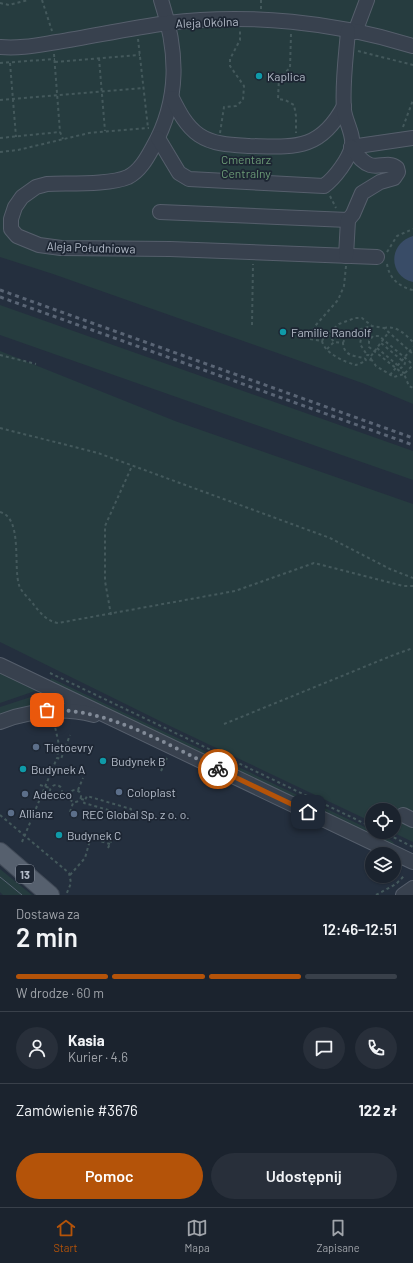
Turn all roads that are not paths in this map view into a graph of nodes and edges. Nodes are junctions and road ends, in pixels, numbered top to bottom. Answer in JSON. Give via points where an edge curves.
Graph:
{"nodes":[{"id":1,"x":161,"y":0,"type":"edge"},
{"id":2,"x":367,"y":0,"type":"edge"},
{"id":3,"x":169,"y":23,"type":"junction"},
{"id":4,"x":351,"y":31,"type":"junction"},
{"id":5,"x":413,"y":46,"type":"edge"},
{"id":6,"x":0,"y":47,"type":"edge"},
{"id":7,"x":172,"y":98,"type":"junction"},
{"id":8,"x":344,"y":106,"type":"junction"},
{"id":9,"x":156,"y":131,"type":"junction"},
{"id":10,"x":413,"y":138,"type":"edge"},
{"id":11,"x":351,"y":147,"type":"junction"},
{"id":12,"x":160,"y":212,"type":"dead end"},
{"id":13,"x":345,"y":220,"type":"junction"},
{"id":14,"x":346,"y":256,"type":"junction"},
{"id":15,"x":383,"y":258,"type":"road end"},
{"id":16,"x":0,"y":665,"type":"edge"},
{"id":17,"x":118,"y":721,"type":"junction"},
{"id":18,"x":0,"y":722,"type":"edge"},
{"id":19,"x":0,"y":852,"type":"edge"},
{"id":20,"x":413,"y":862,"type":"edge"},
{"id":21,"x":413,"y":888,"type":"edge"},
{"id":22,"x":50,"y":895,"type":"edge"},
{"id":23,"x":403,"y":895,"type":"edge"}],
"edges":[{"from":1,"to":3,"type":"street","name":"Aleja Południowa"},
{"from":2,"to":4,"type":"street"},
{"from":3,"to":4,"type":"street","name":"Aleja Okólna","via":[[239,20],[291,23]]},
{"from":3,"to":6,"type":"street","name":"Aleja Okólna","via":[[20,47]]},
{"from":3,"to":7,"type":"street","name":"Aleja Południowa","via":[[173,61]]},
{"from":4,"to":5,"type":"street","name":"Aleja Okólna"},
{"from":4,"to":8,"type":"street","via":[[346,48]]},
{"from":7,"to":8,"type":"street","via":[[178,111],[194,131],[219,144],[296,146],[319,136],[333,123]]},
{"from":7,"to":9,"type":"street","name":"Aleja Południowa"},
{"from":8,"to":11,"type":"street"},
{"from":9,"to":11,"type":"street","via":[[185,178],[324,186],[332,178]]},
{"from":9,"to":14,"type":"street","name":"Aleja Południowa","via":[[142,164],[129,176],[110,181],[47,184],[27,193],[18,201],[12,213],[10,224],[13,232],[27,242],[54,248]]},
{"from":10,"to":11,"type":"street"},
{"from":11,"to":13,"type":"street","via":[[366,163],[393,165],[398,172],[394,178],[380,182],[362,193],[353,214]]},
{"from":12,"to":13,"type":"street"},
{"from":13,"to":14,"type":"street"},
{"from":14,"to":15,"type":"street","name":"Aleja Południowa"},
{"from":16,"to":17,"type":"street"},
{"from":17,"to":18,"type":"street","via":[[81,712],[55,710],[26,714]]},
{"from":17,"to":20,"type":"street"},
{"from":19,"to":22,"type":"main road","number":"13"},
{"from":21,"to":23,"type":"street"}]}
